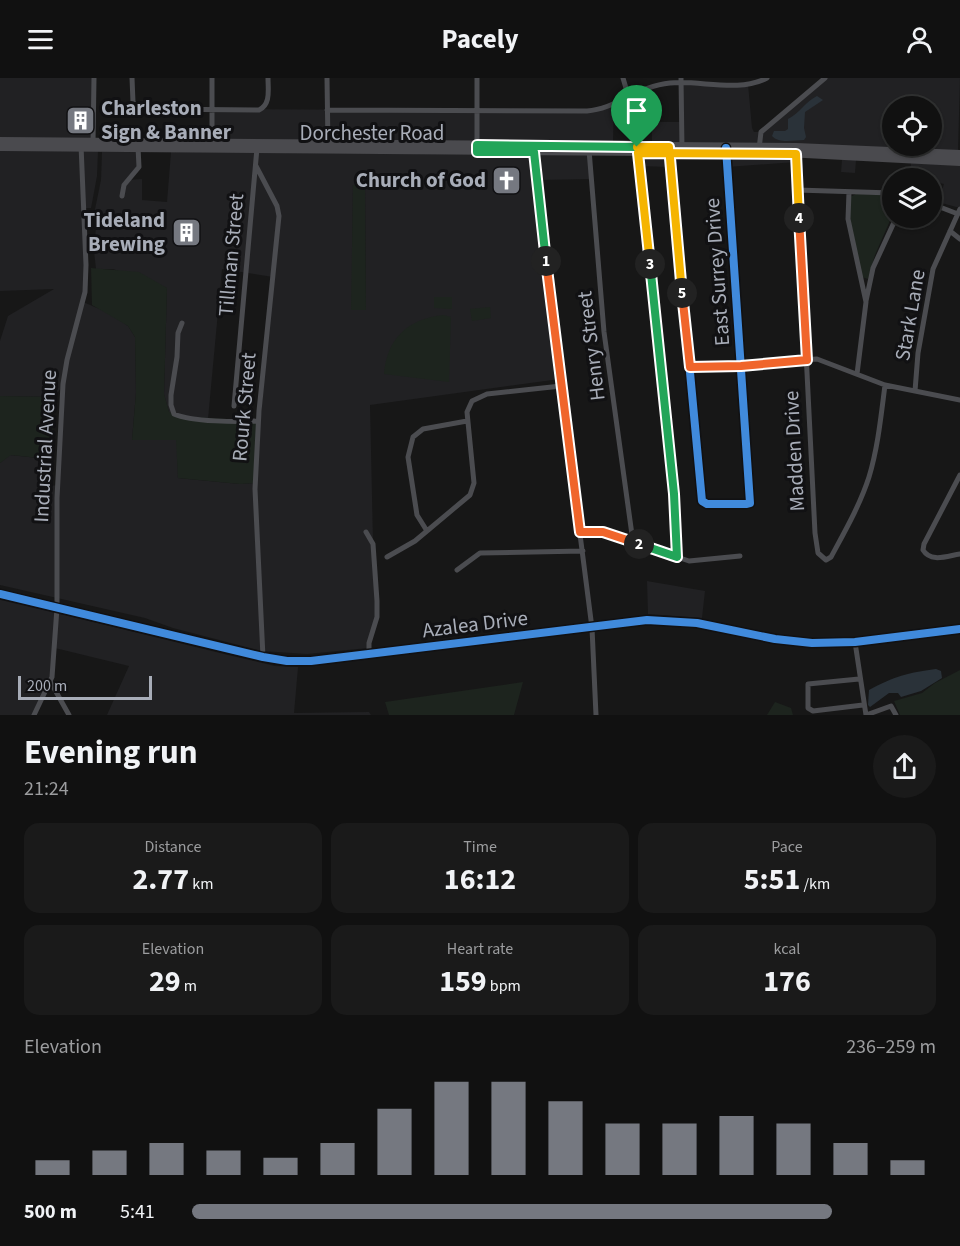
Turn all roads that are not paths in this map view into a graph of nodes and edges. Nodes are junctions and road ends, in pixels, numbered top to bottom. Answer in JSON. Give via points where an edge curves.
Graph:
{"nodes":[{"id":1,"x":94,"y":78,"type":"edge"},
{"id":2,"x":132,"y":78,"type":"edge"},
{"id":3,"x":212,"y":78,"type":"edge"},
{"id":4,"x":268,"y":78,"type":"edge"},
{"id":5,"x":327,"y":78,"type":"edge"},
{"id":6,"x":477,"y":78,"type":"edge"},
{"id":7,"x":623,"y":78,"type":"edge"},
{"id":8,"x":766,"y":78,"type":"edge"},
{"id":9,"x":825,"y":78,"type":"edge"},
{"id":10,"x":681,"y":80,"type":"edge"},
{"id":11,"x":735,"y":81,"type":"edge"},
{"id":12,"x":628,"y":95,"type":"junction"},
{"id":13,"x":212,"y":110,"type":"junction"},
{"id":14,"x":327,"y":110,"type":"junction"},
{"id":15,"x":477,"y":110,"type":"junction"},
{"id":16,"x":0,"y":141,"type":"edge"},
{"id":17,"x":212,"y":143,"type":"junction"},
{"id":18,"x":80,"y":145,"type":"junction"},
{"id":19,"x":93,"y":145,"type":"junction"},
{"id":20,"x":138,"y":146,"type":"junction"},
{"id":21,"x":0,"y":147,"type":"edge"},
{"id":22,"x":257,"y":147,"type":"junction"},
{"id":23,"x":328,"y":147,"type":"junction"},
{"id":24,"x":477,"y":148,"type":"junction"},
{"id":25,"x":534,"y":149,"type":"junction"},
{"id":26,"x":589,"y":149,"type":"junction"},
{"id":27,"x":638,"y":150,"type":"junction"},
{"id":28,"x":669,"y":150,"type":"junction"},
{"id":29,"x":682,"y":150,"type":"junction"},
{"id":30,"x":726,"y":150,"type":"junction"},
{"id":31,"x":760,"y":150,"type":"junction"},
{"id":32,"x":796,"y":151,"type":"junction"},
{"id":33,"x":960,"y":154,"type":"edge"},
{"id":34,"x":960,"y":162,"type":"edge"},
{"id":35,"x":256,"y":166,"type":"junction"},
{"id":36,"x":797,"y":190,"type":"junction"},
{"id":37,"x":849,"y":192,"type":"junction"},
{"id":38,"x":882,"y":194,"type":"edge"},
{"id":39,"x":122,"y":196,"type":"dead end"},
{"id":40,"x":942,"y":207,"type":"edge"},
{"id":41,"x":959,"y":211,"type":"edge"},
{"id":42,"x":891,"y":228,"type":"edge"},
{"id":43,"x":950,"y":231,"type":"junction"},
{"id":44,"x":960,"y":238,"type":"edge"},
{"id":45,"x":866,"y":302,"type":"junction"},
{"id":46,"x":182,"y":323,"type":"dead end"},
{"id":47,"x":807,"y":360,"type":"junction"},
{"id":48,"x":741,"y":366,"type":"junction"},
{"id":49,"x":690,"y":367,"type":"junction"},
{"id":50,"x":857,"y":374,"type":"junction"},
{"id":51,"x":885,"y":385,"type":"junction"},
{"id":52,"x":561,"y":386,"type":"junction"},
{"id":53,"x":915,"y":391,"type":"junction"},
{"id":54,"x":960,"y":400,"type":"edge"},
{"id":55,"x":234,"y":406,"type":"dead end"},
{"id":56,"x":258,"y":421,"type":"junction"},
{"id":57,"x":467,"y":421,"type":"junction"},
{"id":58,"x":960,"y":475,"type":"edge"},
{"id":59,"x":427,"y":531,"type":"junction"},
{"id":60,"x":366,"y":532,"type":"dead end"},
{"id":61,"x":580,"y":532,"type":"junction"},
{"id":62,"x":633,"y":542,"type":"junction"},
{"id":63,"x":583,"y":552,"type":"junction"},
{"id":64,"x":960,"y":554,"type":"edge"},
{"id":65,"x":740,"y":556,"type":"dead end"},
{"id":66,"x":387,"y":557,"type":"dead end"},
{"id":67,"x":677,"y":557,"type":"junction"},
{"id":68,"x":457,"y":570,"type":"dead end"},
{"id":69,"x":0,"y":594,"type":"edge"},
{"id":70,"x":57,"y":608,"type":"junction"},
{"id":71,"x":592,"y":628,"type":"junction"},
{"id":72,"x":960,"y":629,"type":"edge"},
{"id":73,"x":855,"y":642,"type":"junction"},
{"id":74,"x":369,"y":655,"type":"junction"},
{"id":75,"x":263,"y":657,"type":"junction"},
{"id":76,"x":859,"y":679,"type":"junction"},
{"id":77,"x":50,"y":681,"type":"junction"},
{"id":78,"x":863,"y":705,"type":"junction"},
{"id":79,"x":34,"y":715,"type":"edge"},
{"id":80,"x":69,"y":715,"type":"edge"},
{"id":81,"x":596,"y":715,"type":"edge"},
{"id":82,"x":866,"y":715,"type":"edge"},
{"id":83,"x":896,"y":715,"type":"edge"}],
"edges":[{"from":1,"to":19,"type":"street"},
{"from":2,"to":13,"type":"street","via":[[133,102],[138,107]]},
{"from":3,"to":13,"type":"street"},
{"from":4,"to":13,"type":"street","via":[[268,103],[259,110]]},
{"from":5,"to":14,"type":"street"},
{"from":6,"to":15,"type":"street"},
{"from":7,"to":12,"type":"street"},
{"from":8,"to":11,"type":"street","via":[[751,84]]},
{"from":9,"to":31,"type":"street","via":[[761,132]]},
{"from":10,"to":11,"type":"street"},
{"from":10,"to":12,"type":"street"},
{"from":10,"to":29,"type":"street"},
{"from":12,"to":15,"type":"street","via":[[597,110]]},
{"from":13,"to":17,"type":"street"},
{"from":14,"to":15,"type":"street"},
{"from":14,"to":23,"type":"street"},
{"from":15,"to":24,"type":"street"},
{"from":16,"to":18,"type":"main road","name":"Dorchester Road"},
{"from":17,"to":20,"type":"main road","name":"Dorchester Road"},
{"from":17,"to":22,"type":"main road","name":"Dorchester Road"},
{"from":18,"to":19,"type":"main road","name":"Dorchester Road"},
{"from":18,"to":21,"type":"main road","name":"Dorchester Road"},
{"from":18,"to":70,"type":"street","name":"Industrial Avenue","via":[[85,292],[63,384]]},
{"from":19,"to":20,"type":"main road","name":"Dorchester Road"},
{"from":20,"to":22,"type":"main road","name":"Dorchester Road"},
{"from":20,"to":39,"type":"street","via":[[139,167],[124,185]]},
{"from":22,"to":23,"type":"main road","name":"Dorchester Road"},
{"from":22,"to":35,"type":"street","name":"Tillman Street"},
{"from":23,"to":24,"type":"main road","name":"Dorchester Road"},
{"from":24,"to":25,"type":"main road","name":"Dorchester Road"},
{"from":25,"to":26,"type":"main road","name":"Dorchester Road"},
{"from":25,"to":52,"type":"street"},
{"from":26,"to":27,"type":"main road","name":"Dorchester Road"},
{"from":26,"to":62,"type":"street","name":"Henry Street","via":[[604,332]]},
{"from":27,"to":28,"type":"main road","name":"Dorchester Road"},
{"from":27,"to":67,"type":"street","via":[[674,494]]},
{"from":28,"to":29,"type":"main road","name":"Dorchester Road"},
{"from":28,"to":49,"type":"street"},
{"from":29,"to":30,"type":"main road","name":"Dorchester Road"},
{"from":30,"to":31,"type":"main road","name":"Dorchester Road"},
{"from":30,"to":48,"type":"street","name":"East Surrey Drive"},
{"from":31,"to":32,"type":"main road","name":"Dorchester Road"},
{"from":32,"to":33,"type":"main road","name":"Dorchester Road"},
{"from":32,"to":34,"type":"main road","name":"Dorchester Road"},
{"from":32,"to":36,"type":"street","name":"Madden Drive"},
{"from":35,"to":55,"type":"street","name":"Tillman Street"},
{"from":35,"to":56,"type":"street","name":"Rourk Street","via":[[279,216]]},
{"from":36,"to":37,"type":"street"},
{"from":36,"to":47,"type":"street","name":"Madden Drive"},
{"from":37,"to":38,"type":"street"},
{"from":37,"to":45,"type":"street","via":[[848,219]]},
{"from":40,"to":41,"type":"street"},
{"from":41,"to":43,"type":"street","name":"Stark Lane"},
{"from":42,"to":45,"type":"street","via":[[873,268]]},
{"from":43,"to":44,"type":"street"},
{"from":43,"to":53,"type":"street","name":"Stark Lane","via":[[933,268]]},
{"from":45,"to":50,"type":"street"},
{"from":46,"to":56,"type":"street","via":[[171,395],[174,414]]},
{"from":47,"to":48,"type":"street"},
{"from":47,"to":50,"type":"street","via":[[818,359]]},
{"from":47,"to":51,"type":"street","name":"Madden Drive","via":[[815,533],[818,554],[826,560],[852,517],[869,478]]},
{"from":48,"to":49,"type":"street"},
{"from":48,"to":49,"type":"street","name":"East Surrey Drive","via":[[750,502],[707,504],[702,501]]},
{"from":50,"to":51,"type":"street"},
{"from":51,"to":53,"type":"street"},
{"from":52,"to":57,"type":"street","via":[[478,397],[469,406]]},
{"from":52,"to":61,"type":"street"},
{"from":53,"to":54,"type":"street"},
{"from":56,"to":75,"type":"street","name":"Rourk Street","via":[[255,489]]},
{"from":57,"to":59,"type":"street","via":[[473,489],[468,498]]},
{"from":57,"to":59,"type":"street","via":[[423,429],[410,444],[408,457],[417,515]]},
{"from":58,"to":64,"type":"street","via":[[923,550],[932,558]]},
{"from":59,"to":66,"type":"street"},
{"from":60,"to":74,"type":"street","via":[[373,544],[377,601]]},
{"from":61,"to":62,"type":"street","via":[[603,532]]},
{"from":61,"to":63,"type":"street"},
{"from":62,"to":67,"type":"street"},
{"from":63,"to":68,"type":"street","via":[[480,553]]},
{"from":63,"to":71,"type":"street"},
{"from":65,"to":67,"type":"street","via":[[689,561]]},
{"from":69,"to":70,"type":"main road","name":"Azalea Drive"},
{"from":70,"to":75,"type":"main road","name":"Azalea Drive"},
{"from":70,"to":77,"type":"street","name":"Industrial Avenue"},
{"from":71,"to":73,"type":"main road","name":"Azalea Drive","via":[[647,620],[677,621],[812,644]]},
{"from":71,"to":74,"type":"main road","name":"Azalea Drive"},
{"from":71,"to":81,"type":"street"},
{"from":72,"to":73,"type":"main road","name":"Azalea Drive"},
{"from":73,"to":76,"type":"street"},
{"from":74,"to":75,"type":"main road","name":"Azalea Drive","via":[[311,662]]},
{"from":76,"to":78,"type":"street"},
{"from":76,"to":78,"type":"street","via":[[808,684],[808,708],[813,711]]},
{"from":77,"to":79,"type":"street","name":"Industrial Avenue"},
{"from":77,"to":80,"type":"street"},
{"from":78,"to":82,"type":"street"},
{"from":82,"to":83,"type":"street","via":[[891,706]]}]}
